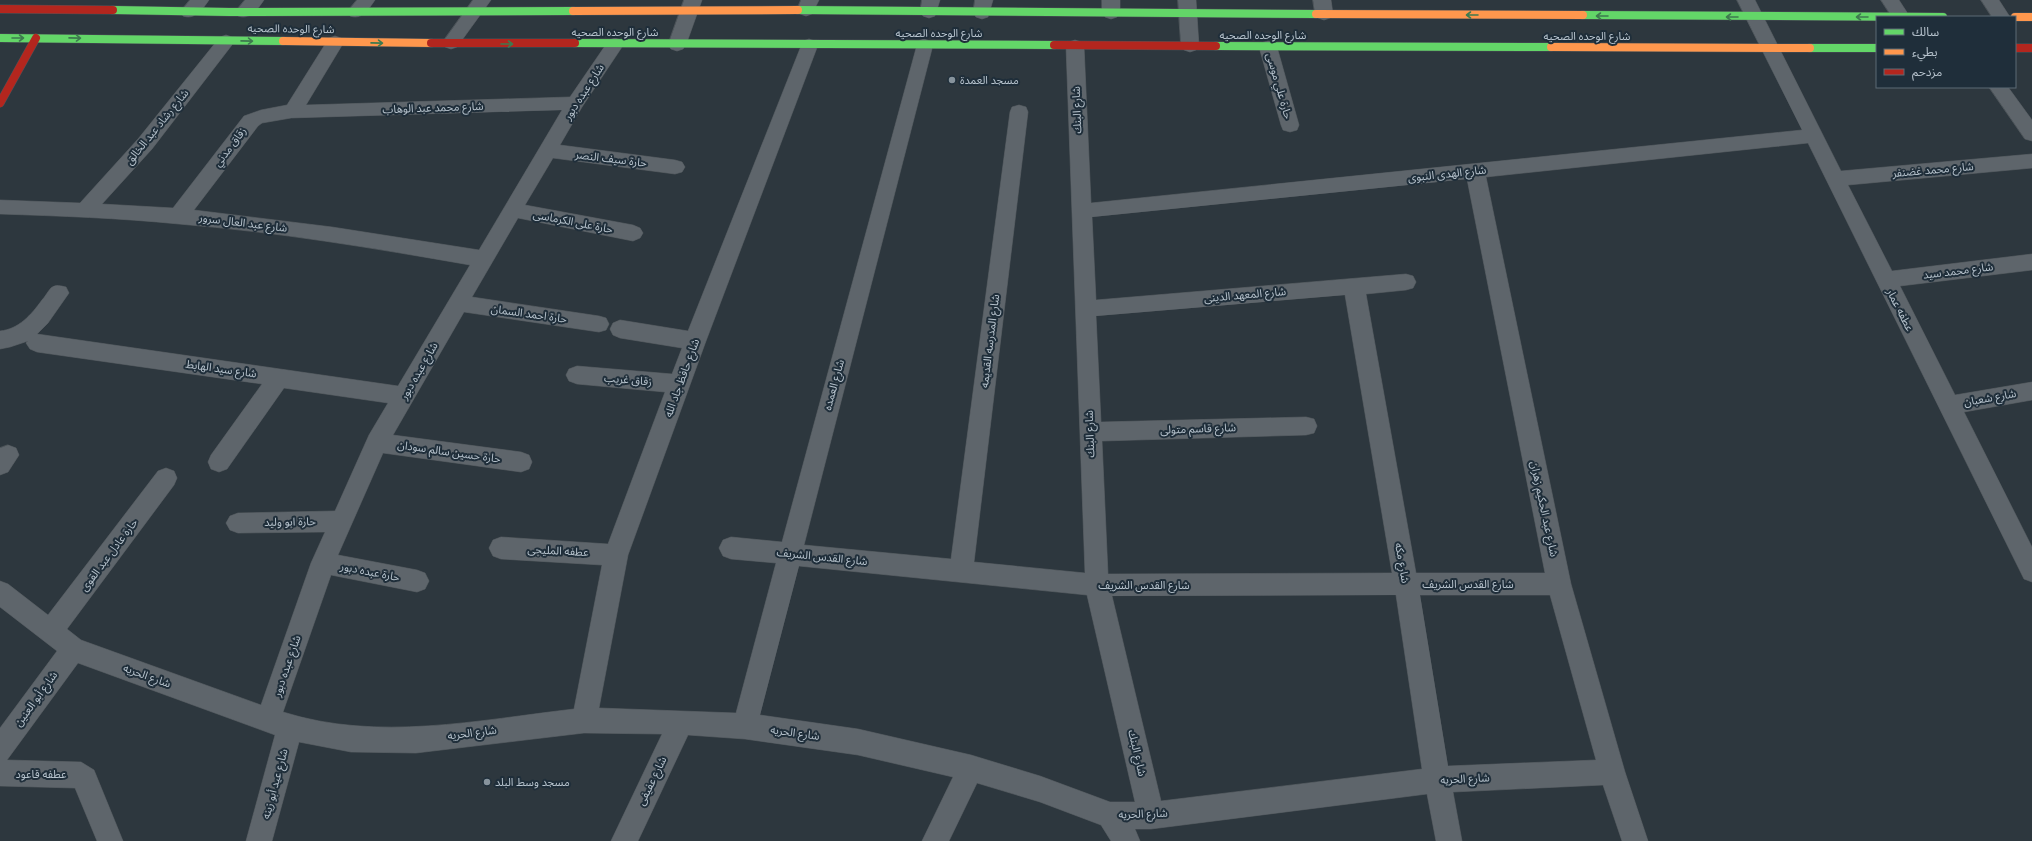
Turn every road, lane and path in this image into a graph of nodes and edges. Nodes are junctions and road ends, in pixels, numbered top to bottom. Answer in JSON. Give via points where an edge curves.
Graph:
{"nodes":[{"id":1,"x":35,"y":0,"type":"edge"},
{"id":2,"x":75,"y":0,"type":"edge"},
{"id":3,"x":1746,"y":0,"type":"edge"},
{"id":4,"x":1890,"y":0,"type":"edge"},
{"id":5,"x":1990,"y":0,"type":"edge"},
{"id":6,"x":691,"y":5,"type":"edge"},
{"id":7,"x":808,"y":5,"type":"edge"},
{"id":8,"x":195,"y":6,"type":"edge"},
{"id":9,"x":361,"y":6,"type":"edge"},
{"id":10,"x":477,"y":6,"type":"edge"},
{"id":11,"x":930,"y":6,"type":"edge"},
{"id":12,"x":983,"y":6,"type":"edge"},
{"id":13,"x":1187,"y":6,"type":"edge"},
{"id":14,"x":1111,"y":7,"type":"edge"},
{"id":15,"x":1323,"y":7,"type":"edge"},
{"id":16,"x":243,"y":8,"type":"edge"},
{"id":17,"x":0,"y":9,"type":"edge"},
{"id":18,"x":29,"y":9,"type":"junction"},
{"id":19,"x":69,"y":9,"type":"junction"},
{"id":20,"x":1900,"y":16,"type":"edge"},
{"id":21,"x":2000,"y":16,"type":"edge"},
{"id":22,"x":1754,"y":17,"type":"junction"},
{"id":23,"x":1876,"y":17,"type":"edge"},
{"id":24,"x":2016,"y":17,"type":"edge"},
{"id":25,"x":2032,"y":17,"type":"edge"},
{"id":26,"x":220,"y":33,"type":"junction"},
{"id":27,"x":1300,"y":34,"type":"dead end"},
{"id":28,"x":0,"y":38,"type":"edge"},
{"id":29,"x":36,"y":38,"type":"junction"},
{"id":30,"x":335,"y":42,"type":"junction"},
{"id":31,"x":451,"y":43,"type":"junction"},
{"id":32,"x":615,"y":44,"type":"junction"},
{"id":33,"x":677,"y":44,"type":"junction"},
{"id":34,"x":809,"y":45,"type":"junction"},
{"id":35,"x":924,"y":45,"type":"junction"},
{"id":36,"x":1075,"y":46,"type":"junction"},
{"id":37,"x":1190,"y":46,"type":"junction"},
{"id":38,"x":1268,"y":47,"type":"junction"},
{"id":39,"x":1301,"y":47,"type":"junction"},
{"id":40,"x":1768,"y":48,"type":"junction"},
{"id":41,"x":1876,"y":48,"type":"edge"},
{"id":42,"x":2016,"y":48,"type":"edge"},
{"id":43,"x":2032,"y":48,"type":"edge"},
{"id":44,"x":1999,"y":88,"type":"edge"},
{"id":45,"x":0,"y":103,"type":"edge"},
{"id":46,"x":575,"y":103,"type":"junction"},
{"id":47,"x":292,"y":112,"type":"junction"},
{"id":48,"x":1019,"y":112,"type":"dead end"},
{"id":49,"x":1290,"y":125,"type":"dead end"},
{"id":50,"x":2032,"y":134,"type":"edge"},
{"id":51,"x":1812,"y":136,"type":"junction"},
{"id":52,"x":548,"y":150,"type":"junction"},
{"id":53,"x":2032,"y":161,"type":"edge"},
{"id":54,"x":675,"y":167,"type":"dead end"},
{"id":55,"x":1475,"y":171,"type":"junction"},
{"id":56,"x":1834,"y":180,"type":"junction"},
{"id":57,"x":0,"y":207,"type":"edge"},
{"id":58,"x":85,"y":210,"type":"junction"},
{"id":59,"x":513,"y":210,"type":"junction"},
{"id":60,"x":1081,"y":211,"type":"junction"},
{"id":61,"x":178,"y":216,"type":"junction"},
{"id":62,"x":633,"y":234,"type":"dead end"},
{"id":63,"x":484,"y":259,"type":"junction"},
{"id":64,"x":2032,"y":262,"type":"edge"},
{"id":65,"x":1885,"y":280,"type":"junction"},
{"id":66,"x":1406,"y":282,"type":"dead end"},
{"id":67,"x":1354,"y":286,"type":"junction"},
{"id":68,"x":59,"y":293,"type":"dead end"},
{"id":69,"x":458,"y":303,"type":"junction"},
{"id":70,"x":1085,"y":309,"type":"junction"},
{"id":71,"x":599,"y":324,"type":"dead end"},
{"id":72,"x":620,"y":329,"type":"dead end"},
{"id":73,"x":0,"y":340,"type":"edge"},
{"id":74,"x":695,"y":341,"type":"junction"},
{"id":75,"x":37,"y":343,"type":"dead end"},
{"id":76,"x":577,"y":375,"type":"dead end"},
{"id":77,"x":279,"y":378,"type":"junction"},
{"id":78,"x":679,"y":384,"type":"junction"},
{"id":79,"x":2032,"y":390,"type":"edge"},
{"id":80,"x":404,"y":396,"type":"junction"},
{"id":81,"x":1949,"y":405,"type":"junction"},
{"id":82,"x":1306,"y":426,"type":"dead end"},
{"id":83,"x":1090,"y":432,"type":"junction"},
{"id":84,"x":377,"y":442,"type":"junction"},
{"id":85,"x":219,"y":462,"type":"dead end"},
{"id":86,"x":521,"y":462,"type":"dead end"},
{"id":87,"x":166,"y":478,"type":"dead end"},
{"id":88,"x":341,"y":521,"type":"junction"},
{"id":89,"x":238,"y":523,"type":"dead end"},
{"id":90,"x":501,"y":548,"type":"dead end"},
{"id":91,"x":731,"y":548,"type":"dead end"},
{"id":92,"x":790,"y":554,"type":"junction"},
{"id":93,"x":616,"y":555,"type":"junction"},
{"id":94,"x":323,"y":562,"type":"junction"},
{"id":95,"x":961,"y":570,"type":"junction"},
{"id":96,"x":2032,"y":571,"type":"edge"},
{"id":97,"x":417,"y":581,"type":"dead end"},
{"id":98,"x":1406,"y":584,"type":"junction"},
{"id":99,"x":1559,"y":584,"type":"junction"},
{"id":100,"x":1097,"y":585,"type":"junction"},
{"id":101,"x":0,"y":592,"type":"edge"},
{"id":102,"x":51,"y":631,"type":"junction"},
{"id":103,"x":73,"y":649,"type":"junction"},
{"id":104,"x":584,"y":720,"type":"junction"},
{"id":105,"x":681,"y":722,"type":"junction"},
{"id":106,"x":279,"y":724,"type":"junction"},
{"id":107,"x":745,"y":726,"type":"junction"},
{"id":108,"x":0,"y":750,"type":"edge"},
{"id":109,"x":971,"y":768,"type":"junction"},
{"id":110,"x":1612,"y":772,"type":"junction"},
{"id":111,"x":0,"y":773,"type":"edge"},
{"id":112,"x":1437,"y":780,"type":"junction"},
{"id":113,"x":1110,"y":815,"type":"junction"},
{"id":114,"x":1152,"y":816,"type":"junction"},
{"id":115,"x":110,"y":841,"type":"edge"},
{"id":116,"x":259,"y":841,"type":"edge"},
{"id":117,"x":624,"y":841,"type":"edge"},
{"id":118,"x":935,"y":841,"type":"edge"},
{"id":119,"x":1127,"y":841,"type":"edge"},
{"id":120,"x":1449,"y":841,"type":"edge"},
{"id":121,"x":1635,"y":841,"type":"edge"}],
"edges":[{"from":1,"to":18,"type":"main road"},
{"from":2,"to":19,"type":"main road"},
{"from":3,"to":22,"type":"street","name":"عطفه عمار"},
{"from":4,"to":20,"type":"street"},
{"from":5,"to":21,"type":"street"},
{"from":6,"to":7,"type":"main road","name":"شارع الوحده الصحيه"},
{"from":6,"to":10,"type":"main road","name":"شارع الوحده الصحيه"},
{"from":6,"to":33,"type":"street"},
{"from":7,"to":11,"type":"main road","name":"شارع الوحده الصحيه"},
{"from":8,"to":16,"type":"main road","name":"شارع الوحده الصحيه"},
{"from":8,"to":19,"type":"main road","name":"شارع الوحده الصحيه"},
{"from":9,"to":10,"type":"main road","name":"شارع الوحده الصحيه"},
{"from":9,"to":16,"type":"main road","name":"شارع الوحده الصحيه"},
{"from":10,"to":31,"type":"street"},
{"from":11,"to":12,"type":"main road","name":"شارع الوحده الصحيه"},
{"from":12,"to":14,"type":"main road","name":"شارع الوحده الصحيه"},
{"from":13,"to":14,"type":"main road","name":"شارع الوحده الصحيه"},
{"from":13,"to":15,"type":"main road","name":"شارع الوحده الصحيه","via":[[1298,17]]},
{"from":13,"to":37,"type":"street"},
{"from":22,"to":15,"type":"main road","name":"شارع الوحده الصحيه","one_way":true},
{"from":16,"to":26,"type":"main road"},
{"from":17,"to":18,"type":"main road","name":"شارع الوحده الصحيه"},
{"from":18,"to":19,"type":"main road","name":"شارع الوحده الصحيه"},
{"from":23,"to":22,"type":"main road","name":"شارع الوحده الصحيه","one_way":true},
{"from":22,"to":40,"type":"street","name":"عطفه عمار"},
{"from":24,"to":25,"type":"main road"},
{"from":29,"to":26,"type":"main road","name":"شارع الوحده الصحيه","one_way":true},
{"from":26,"to":30,"type":"main road","name":"شارع الوحده الصحيه","one_way":true},
{"from":26,"to":58,"type":"street","name":"شارع رشاد عبد الخالق","via":[[145,144]]},
{"from":27,"to":39,"type":"main road"},
{"from":28,"to":29,"type":"main road","name":"شارع الوحده الصحيه","one_way":true},
{"from":29,"to":45,"type":"main road"},
{"from":30,"to":31,"type":"main road","name":"شارع الوحده الصحيه","one_way":true},
{"from":30,"to":47,"type":"street"},
{"from":31,"to":32,"type":"main road","name":"شارع الوحده الصحيه","one_way":true},
{"from":32,"to":33,"type":"main road","name":"شارع الوحده الصحيه"},
{"from":32,"to":46,"type":"street","name":"شارع عبده دبور"},
{"from":33,"to":34,"type":"main road","name":"شارع الوحده الصحيه"},
{"from":34,"to":35,"type":"main road","name":"شارع الوحده الصحيه"},
{"from":34,"to":74,"type":"street","name":"شارع حافظ جاد الله"},
{"from":35,"to":36,"type":"main road","name":"شارع الوحده الصحيه"},
{"from":35,"to":92,"type":"street","name":"شارع العمده"},
{"from":36,"to":37,"type":"main road","name":"شارع الوحده الصحيه"},
{"from":36,"to":60,"type":"street","name":"شارع البنك"},
{"from":37,"to":38,"type":"main road","name":"شارع الوحده الصحيه"},
{"from":38,"to":39,"type":"main road","name":"شارع الوحده الصحيه"},
{"from":38,"to":49,"type":"street","name":"حارة علي موسى"},
{"from":39,"to":40,"type":"main road","name":"شارع الوحده الصحيه"},
{"from":40,"to":41,"type":"main road","name":"شارع الوحده الصحيه"},
{"from":40,"to":51,"type":"street","name":"عطفه عمار"},
{"from":42,"to":43,"type":"main road"},
{"from":44,"to":50,"type":"street"},
{"from":46,"to":47,"type":"street","name":"شارع محمد عبد الوهاب"},
{"from":46,"to":52,"type":"street","name":"شارع عبده دبور"},
{"from":47,"to":61,"type":"street","name":"زقاق مدني","via":[[258,117],[251,121]]},
{"from":48,"to":95,"type":"street","name":"شارع المدرسه القديمه"},
{"from":51,"to":55,"type":"street","name":"شارع الهدى النبوى"},
{"from":51,"to":56,"type":"street","name":"عطفه عمار"},
{"from":52,"to":54,"type":"street","name":"حارة سيف النصر"},
{"from":52,"to":59,"type":"street","name":"شارع عبده دبور"},
{"from":53,"to":56,"type":"street","name":"شارع محمد غضنفر"},
{"from":55,"to":60,"type":"street","name":"شارع الهدى النبوى"},
{"from":55,"to":99,"type":"street","name":"شارع عبد الحكيم زهران"},
{"from":56,"to":65,"type":"street","name":"عطفه عمار"},
{"from":57,"to":58,"type":"street","name":"شارع عبد العال سرور"},
{"from":58,"to":61,"type":"street","name":"شارع عبد العال سرور"},
{"from":59,"to":62,"type":"street","name":"حارة على الكرماسى"},
{"from":59,"to":63,"type":"street","name":"شارع عبده دبور"},
{"from":60,"to":70,"type":"street","name":"شارع البنك"},
{"from":61,"to":63,"type":"street","name":"شارع عبد العال سرور","via":[[354,237]]},
{"from":63,"to":69,"type":"street","name":"شارع عبده دبور"},
{"from":64,"to":65,"type":"street","name":"شارع محمد سيد"},
{"from":65,"to":81,"type":"street","name":"عطفه عمار"},
{"from":66,"to":67,"type":"street","name":"شارع المعهد الدينى"},
{"from":67,"to":70,"type":"street","name":"شارع المعهد الدينى"},
{"from":67,"to":98,"type":"street","name":"شارع مكه"},
{"from":68,"to":73,"type":"street","via":[[30,330],[15,338]]},
{"from":69,"to":71,"type":"street","name":"حارة احمد السمان"},
{"from":69,"to":80,"type":"street","name":"شارع عبده دبور"},
{"from":70,"to":83,"type":"street","name":"شارع البنك"},
{"from":72,"to":74,"type":"street"},
{"from":74,"to":78,"type":"street","name":"شارع حافظ جاد الله"},
{"from":75,"to":77,"type":"street","name":"شارع سيد الهابط"},
{"from":76,"to":78,"type":"street","name":"زقاق غريب"},
{"from":77,"to":80,"type":"street","name":"شارع سيد الهابط"},
{"from":77,"to":85,"type":"street"},
{"from":78,"to":93,"type":"street","name":"شارع حافظ جاد الله"},
{"from":79,"to":81,"type":"street","name":"شارع شعبان"},
{"from":80,"to":84,"type":"street","name":"شارع عبده دبور"},
{"from":81,"to":96,"type":"street","name":"عطفه عمار"},
{"from":82,"to":83,"type":"street","name":"شارع قاسم متولى"},
{"from":83,"to":100,"type":"street","name":"شارع البنك"},
{"from":84,"to":86,"type":"street","name":"حارة حسين سالم سودان"},
{"from":84,"to":88,"type":"street","name":"شارع عبده دبور"},
{"from":87,"to":102,"type":"street","name":"حارة عادل عبد القوى"},
{"from":88,"to":89,"type":"street","name":"حارة ابو وليد"},
{"from":88,"to":94,"type":"street","name":"شارع عبده دبور"},
{"from":90,"to":93,"type":"street","name":"عطفه المليجى"},
{"from":91,"to":92,"type":"street","name":"شارع القدس الشريف"},
{"from":92,"to":95,"type":"street","name":"شارع القدس الشريف"},
{"from":92,"to":107,"type":"street","name":"شارع العمده"},
{"from":93,"to":104,"type":"street","name":"شارع حافظ جاد الله"},
{"from":94,"to":97,"type":"street","name":"حارة عبده دبور"},
{"from":94,"to":106,"type":"street","name":"شارع عبده دبور"},
{"from":95,"to":100,"type":"street","name":"شارع القدس الشريف"},
{"from":98,"to":99,"type":"street","name":"شارع القدس الشريف"},
{"from":98,"to":100,"type":"street","name":"شارع القدس الشريف"},
{"from":98,"to":112,"type":"street","name":"شارع مكه"},
{"from":99,"to":110,"type":"street","name":"شارع عبد الحكيم زهران"},
{"from":100,"to":114,"type":"street","name":"شارع البنك"},
{"from":101,"to":102,"type":"street","name":"شارع الحريه"},
{"from":102,"to":103,"type":"street","name":"شارع الحريه"},
{"from":103,"to":106,"type":"street","name":"شارع الحريه"},
{"from":103,"to":108,"type":"street","name":"شارع أبو العنين"},
{"from":104,"to":105,"type":"street","name":"شارع الحريه"},
{"from":104,"to":106,"type":"street","name":"شارع الحريه","via":[[416,740],[351,739]]},
{"from":105,"to":107,"type":"street","name":"شارع الحريه"},
{"from":105,"to":117,"type":"street","name":"شارع عفيفى"},
{"from":106,"to":116,"type":"street","name":"شارع عيد أبو زينه"},
{"from":107,"to":109,"type":"street","name":"شارع الحريه","via":[[858,742]]},
{"from":109,"to":113,"type":"street","name":"شارع الحريه","via":[[1040,789]]},
{"from":109,"to":118,"type":"street"},
{"from":110,"to":112,"type":"street","name":"شارع الحريه"},
{"from":110,"to":121,"type":"street","name":"شارع عبد الحكيم زهران"},
{"from":111,"to":115,"type":"street","name":"عطفه قاعود","via":[[81,775],[85,779]]},
{"from":112,"to":114,"type":"street","name":"شارع الحريه"},
{"from":112,"to":120,"type":"street","name":"شارع مكه"},
{"from":113,"to":114,"type":"street","name":"شارع الحريه"},
{"from":113,"to":119,"type":"street"}]}
